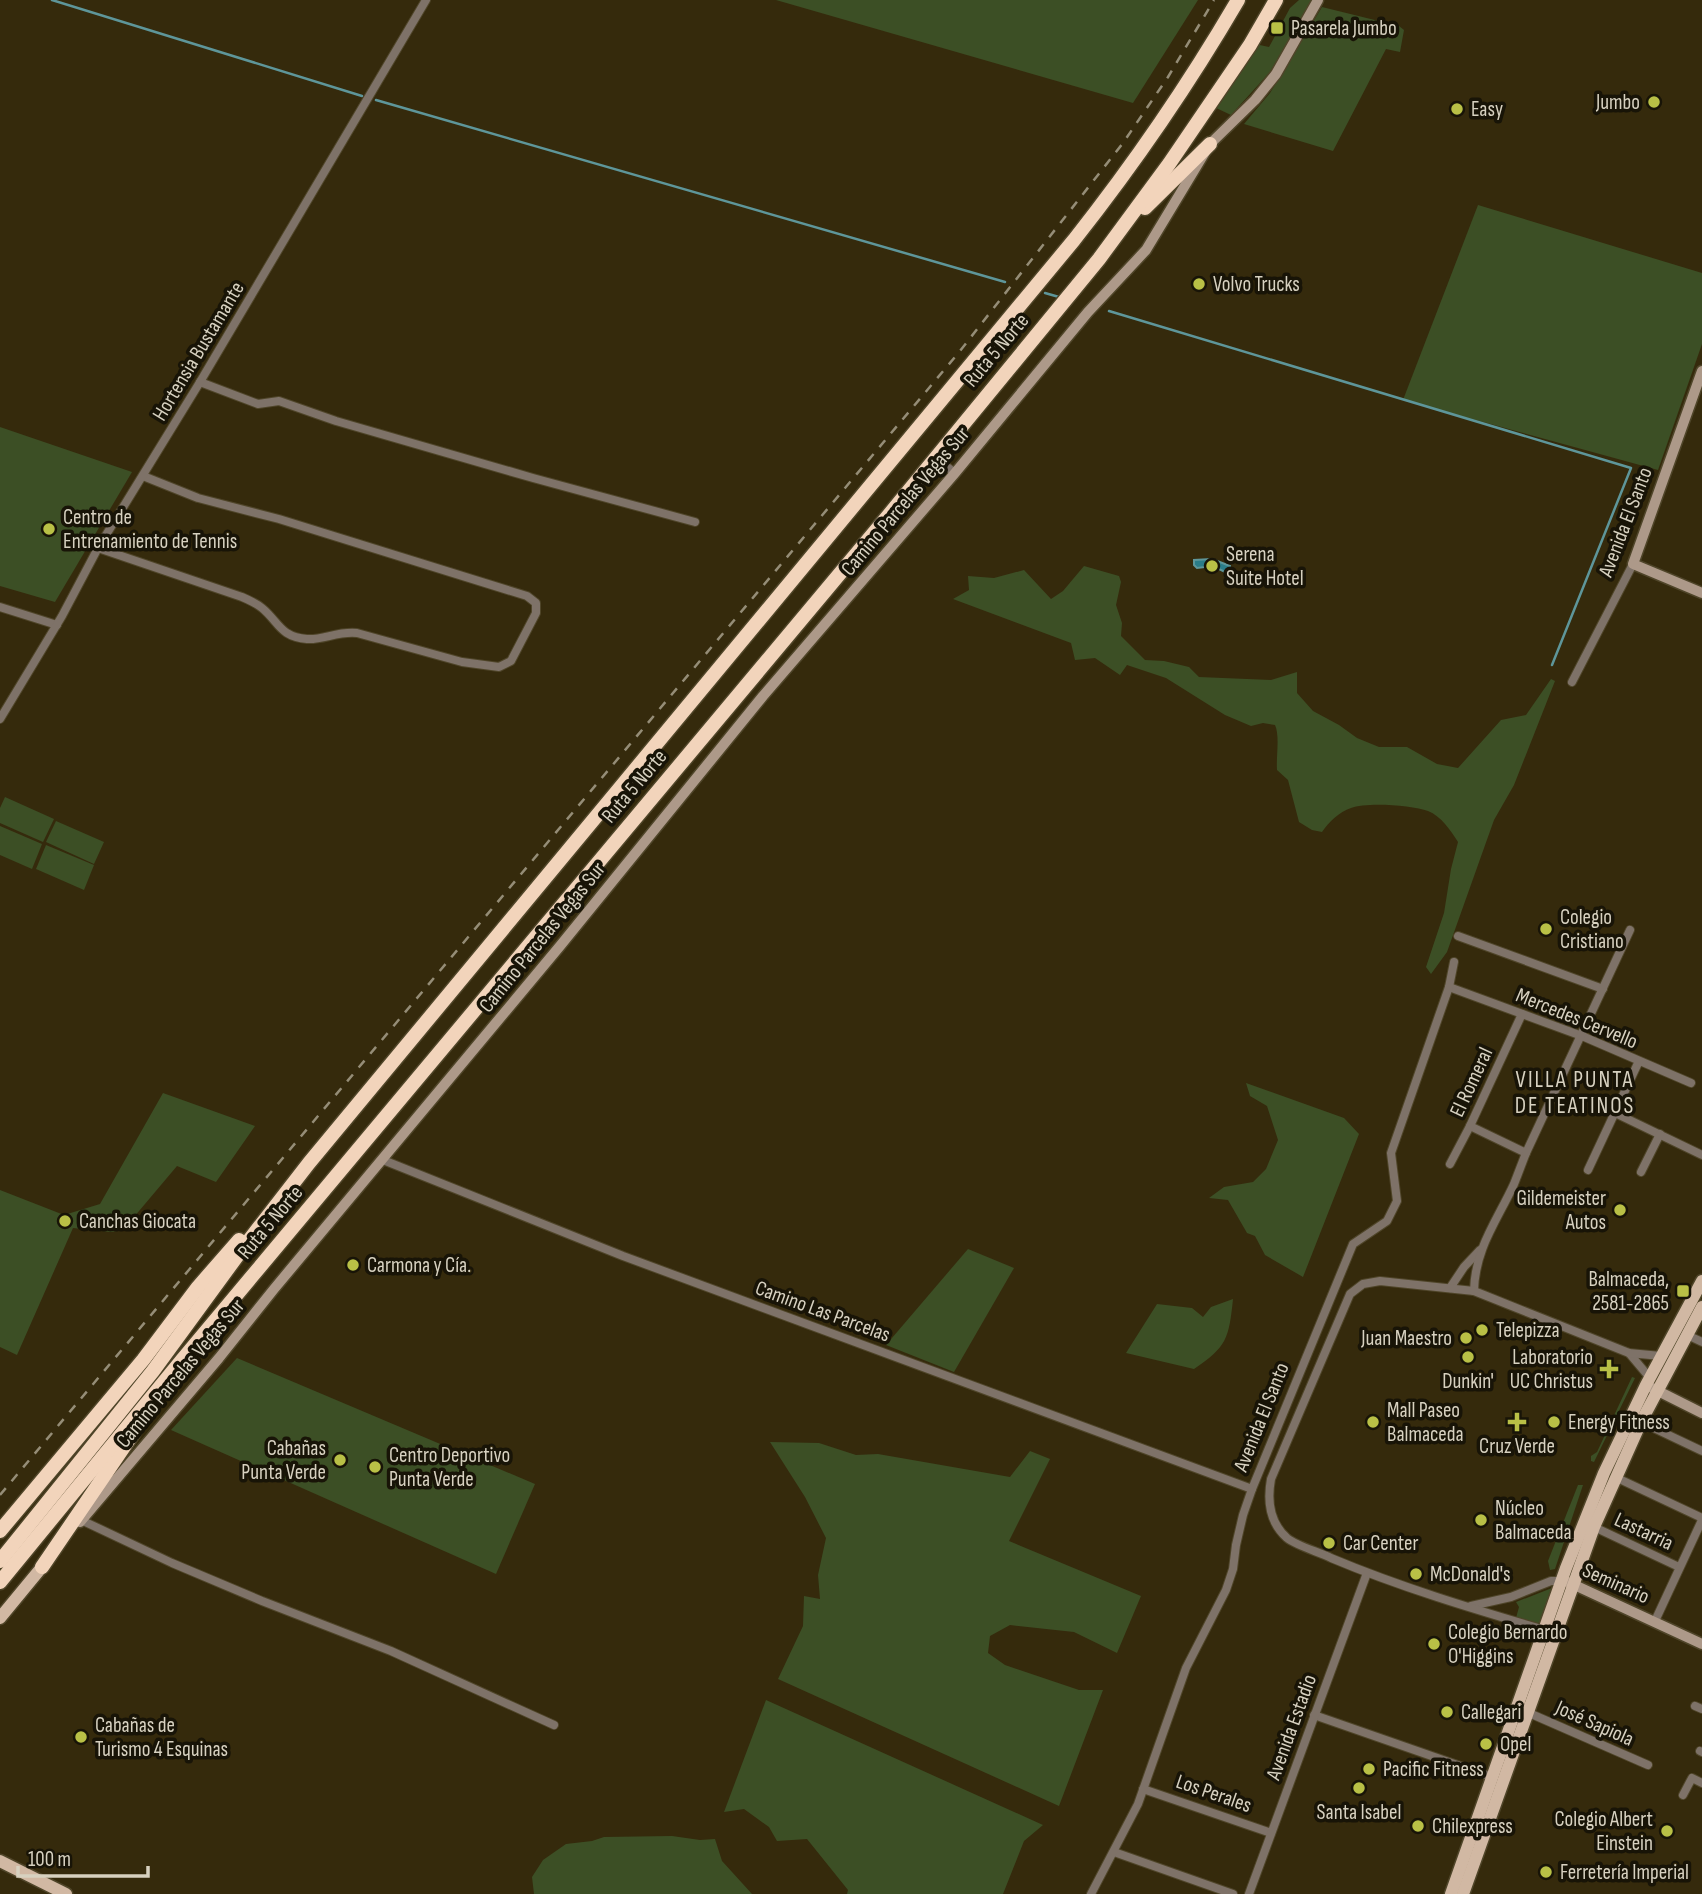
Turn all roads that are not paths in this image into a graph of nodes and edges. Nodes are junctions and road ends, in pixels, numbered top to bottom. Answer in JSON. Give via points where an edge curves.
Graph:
{"nodes":[{"id":1,"x":426,"y":0,"type":"edge"},
{"id":2,"x":1238,"y":0,"type":"edge"},
{"id":3,"x":1276,"y":0,"type":"edge"},
{"id":4,"x":1318,"y":0,"type":"edge"},
{"id":5,"x":1210,"y":144,"type":"junction"},
{"id":6,"x":1117,"y":236,"type":"junction"},
{"id":7,"x":1702,"y":371,"type":"edge"},
{"id":8,"x":200,"y":382,"type":"junction"},
{"id":9,"x":934,"y":457,"type":"junction"},
{"id":10,"x":955,"y":473,"type":"junction"},
{"id":11,"x":143,"y":476,"type":"junction"},
{"id":12,"x":695,"y":522,"type":"dead end"},
{"id":13,"x":98,"y":548,"type":"junction"},
{"id":14,"x":1633,"y":564,"type":"junction"},
{"id":15,"x":1702,"y":593,"type":"edge"},
{"id":16,"x":0,"y":607,"type":"edge"},
{"id":17,"x":57,"y":625,"type":"junction"},
{"id":18,"x":1572,"y":682,"type":"dead end"},
{"id":19,"x":0,"y":719,"type":"edge"},
{"id":20,"x":1630,"y":930,"type":"dead end"},
{"id":21,"x":1458,"y":936,"type":"dead end"},
{"id":22,"x":1454,"y":962,"type":"dead end"},
{"id":23,"x":1449,"y":987,"type":"junction"},
{"id":24,"x":1603,"y":989,"type":"junction"},
{"id":25,"x":1522,"y":1014,"type":"junction"},
{"id":26,"x":1582,"y":1036,"type":"junction"},
{"id":27,"x":1639,"y":1061,"type":"junction"},
{"id":28,"x":1691,"y":1083,"type":"dead end"},
{"id":29,"x":1615,"y":1114,"type":"junction"},
{"id":30,"x":1469,"y":1126,"type":"junction"},
{"id":31,"x":1660,"y":1135,"type":"junction"},
{"id":32,"x":1526,"y":1153,"type":"junction"},
{"id":33,"x":1702,"y":1155,"type":"edge"},
{"id":34,"x":383,"y":1160,"type":"junction"},
{"id":35,"x":309,"y":1163,"type":"junction"},
{"id":36,"x":1450,"y":1164,"type":"dead end"},
{"id":37,"x":1588,"y":1170,"type":"dead end"},
{"id":38,"x":1641,"y":1172,"type":"dead end"},
{"id":39,"x":1482,"y":1248,"type":"junction"},
{"id":40,"x":1702,"y":1282,"type":"edge"},
{"id":41,"x":1450,"y":1288,"type":"junction"},
{"id":42,"x":1474,"y":1291,"type":"junction"},
{"id":43,"x":1702,"y":1307,"type":"edge"},
{"id":44,"x":1687,"y":1335,"type":"junction"},
{"id":45,"x":1702,"y":1342,"type":"edge"},
{"id":46,"x":1629,"y":1353,"type":"junction"},
{"id":47,"x":1661,"y":1356,"type":"junction"},
{"id":48,"x":182,"y":1360,"type":"junction"},
{"id":49,"x":1651,"y":1385,"type":"junction"},
{"id":50,"x":1702,"y":1413,"type":"edge"},
{"id":51,"x":1641,"y":1422,"type":"junction"},
{"id":52,"x":1702,"y":1451,"type":"edge"},
{"id":53,"x":1615,"y":1477,"type":"junction"},
{"id":54,"x":1252,"y":1489,"type":"junction"},
{"id":55,"x":1702,"y":1519,"type":"edge"},
{"id":56,"x":81,"y":1521,"type":"junction"},
{"id":57,"x":1594,"y":1527,"type":"junction"},
{"id":58,"x":0,"y":1531,"type":"edge"},
{"id":59,"x":0,"y":1561,"type":"edge"},
{"id":60,"x":42,"y":1567,"type":"junction"},
{"id":61,"x":1679,"y":1567,"type":"junction"},
{"id":62,"x":1367,"y":1573,"type":"junction"},
{"id":63,"x":0,"y":1582,"type":"edge"},
{"id":64,"x":1568,"y":1582,"type":"junction"},
{"id":65,"x":1470,"y":1607,"type":"junction"},
{"id":66,"x":0,"y":1618,"type":"edge"},
{"id":67,"x":1655,"y":1621,"type":"junction"},
{"id":68,"x":1545,"y":1630,"type":"junction"},
{"id":69,"x":1702,"y":1644,"type":"edge"},
{"id":70,"x":1529,"y":1713,"type":"junction"},
{"id":71,"x":1314,"y":1715,"type":"junction"},
{"id":72,"x":554,"y":1725,"type":"dead end"},
{"id":73,"x":1648,"y":1765,"type":"dead end"},
{"id":74,"x":1492,"y":1777,"type":"junction"},
{"id":75,"x":1702,"y":1783,"type":"edge"},
{"id":76,"x":1143,"y":1789,"type":"junction"},
{"id":77,"x":1683,"y":1795,"type":"dead end"},
{"id":78,"x":1271,"y":1833,"type":"junction"},
{"id":79,"x":1114,"y":1853,"type":"junction"},
{"id":80,"x":0,"y":1861,"type":"edge"},
{"id":81,"x":1459,"y":1892,"type":"edge"},
{"id":82,"x":66,"y":1894,"type":"edge"},
{"id":83,"x":1091,"y":1894,"type":"edge"},
{"id":84,"x":1233,"y":1894,"type":"edge"},
{"id":85,"x":1249,"y":1894,"type":"edge"}],
"edges":[{"from":1,"to":8,"type":"street","name":"Hortensia Bustamante"},
{"from":2,"to":35,"type":"highway","name":"Ruta 5 Norte","via":[[1154,133],[1052,268]]},
{"from":3,"to":6,"type":"highway","name":"Ruta 5 Norte"},
{"from":4,"to":5,"type":"street","name":"Camino Parcelas Vegas Sur","via":[[1267,87]]},
{"from":5,"to":6,"type":"highway"},
{"from":5,"to":10,"type":"street","name":"Camino Parcelas Vegas Sur","via":[[1146,250],[1088,312]]},
{"from":6,"to":9,"type":"highway","name":"Ruta 5 Norte"},
{"from":7,"to":14,"type":"street","name":"Avenida El Santo"},
{"from":8,"to":11,"type":"street","name":"Hortensia Bustamante"},
{"from":8,"to":12,"type":"street","via":[[258,404],[279,401]]},
{"from":9,"to":10,"type":"street"},
{"from":9,"to":48,"type":"highway","name":"Ruta 5 Norte"},
{"from":10,"to":34,"type":"street","name":"Camino Parcelas Vegas Sur","via":[[763,696]]},
{"from":11,"to":13,"type":"street","name":"Hortensia Bustamante"},
{"from":11,"to":13,"type":"street","via":[[198,498],[527,596],[536,603],[536,613],[511,661],[499,667],[462,662],[357,633],[301,639],[285,632],[263,609],[242,597]]},
{"from":13,"to":17,"type":"street","name":"Hortensia Bustamante"},
{"from":14,"to":15,"type":"street"},
{"from":14,"to":18,"type":"street","name":"Avenida El Santo"},
{"from":16,"to":17,"type":"street"},
{"from":17,"to":19,"type":"street","name":"Hortensia Bustamante"},
{"from":20,"to":24,"type":"street"},
{"from":21,"to":24,"type":"street"},
{"from":22,"to":23,"type":"street","name":"Avenida El Santo"},
{"from":23,"to":25,"type":"street","name":"Mercedes Cervello"},
{"from":23,"to":54,"type":"street","name":"Avenida El Santo","via":[[1391,1153],[1396,1201],[1387,1222],[1353,1244]]},
{"from":24,"to":26,"type":"street"},
{"from":25,"to":26,"type":"street","name":"Mercedes Cervello"},
{"from":25,"to":30,"type":"street","name":"El Romeral"},
{"from":26,"to":27,"type":"street","name":"Mercedes Cervello"},
{"from":26,"to":32,"type":"street"},
{"from":27,"to":28,"type":"street","name":"Mercedes Cervello"},
{"from":27,"to":29,"type":"street"},
{"from":29,"to":31,"type":"street"},
{"from":29,"to":37,"type":"street"},
{"from":30,"to":32,"type":"street"},
{"from":30,"to":36,"type":"street","name":"El Romeral"},
{"from":31,"to":33,"type":"street"},
{"from":31,"to":38,"type":"street"},
{"from":32,"to":39,"type":"street"},
{"from":34,"to":54,"type":"street","name":"Camino Las Parcelas","via":[[623,1256]]},
{"from":34,"to":56,"type":"street","name":"Camino Parcelas Vegas Sur"},
{"from":35,"to":58,"type":"highway","via":[[198,1287]]},
{"from":35,"to":59,"type":"highway","name":"Ruta 5 Norte","via":[[153,1371]]},
{"from":39,"to":41,"type":"street"},
{"from":39,"to":42,"type":"street"},
{"from":40,"to":47,"type":"main road"},
{"from":41,"to":42,"type":"street"},
{"from":41,"to":62,"type":"street","via":[[1380,1281],[1363,1284],[1350,1294],[1271,1479],[1269,1506],[1288,1539]]},
{"from":42,"to":46,"type":"street"},
{"from":43,"to":44,"type":"main road"},
{"from":44,"to":45,"type":"street"},
{"from":44,"to":49,"type":"main road"},
{"from":46,"to":47,"type":"street"},
{"from":46,"to":49,"type":"street"},
{"from":47,"to":49,"type":"main road"},
{"from":48,"to":60,"type":"highway"},
{"from":48,"to":63,"type":"highway","name":"Ruta 5 Norte"},
{"from":49,"to":50,"type":"street"},
{"from":49,"to":51,"type":"main road"},
{"from":49,"to":64,"type":"main road","via":[[1604,1473]]},
{"from":51,"to":52,"type":"street"},
{"from":51,"to":53,"type":"main road"},
{"from":53,"to":55,"type":"street"},
{"from":53,"to":57,"type":"main road"},
{"from":54,"to":76,"type":"street","name":"Avenida El Santo","via":[[1226,1590],[1186,1668]]},
{"from":55,"to":61,"type":"street"},
{"from":56,"to":60,"type":"street","name":"Camino Parcelas Vegas Sur"},
{"from":56,"to":72,"type":"street"},
{"from":57,"to":61,"type":"street","name":"Lastarria"},
{"from":57,"to":64,"type":"main road"},
{"from":60,"to":66,"type":"main road","name":"Camino Parcelas Vegas Sur"},
{"from":61,"to":67,"type":"street"},
{"from":62,"to":65,"type":"street"},
{"from":62,"to":71,"type":"street","name":"Avenida Estadio"},
{"from":64,"to":65,"type":"street","name":"Seminario","via":[[1551,1581],[1511,1598]]},
{"from":64,"to":67,"type":"street","name":"Seminario"},
{"from":64,"to":68,"type":"main road"},
{"from":64,"to":70,"type":"main road"},
{"from":65,"to":68,"type":"street"},
{"from":67,"to":69,"type":"street","name":"Seminario"},
{"from":68,"to":74,"type":"main road"},
{"from":70,"to":73,"type":"street","name":"José Sapiola"},
{"from":70,"to":81,"type":"main road"},
{"from":71,"to":74,"type":"street"},
{"from":71,"to":78,"type":"street","name":"Avenida Estadio"},
{"from":74,"to":81,"type":"main road"},
{"from":75,"to":77,"type":"street","via":[[1692,1778]]},
{"from":76,"to":78,"type":"street","name":"Los Perales"},
{"from":76,"to":79,"type":"street","name":"Avenida El Santo"},
{"from":78,"to":85,"type":"street","name":"Avenida Estadio"},
{"from":79,"to":83,"type":"street","name":"Avenida El Santo"},
{"from":79,"to":84,"type":"street"},
{"from":80,"to":82,"type":"main road"}]}
